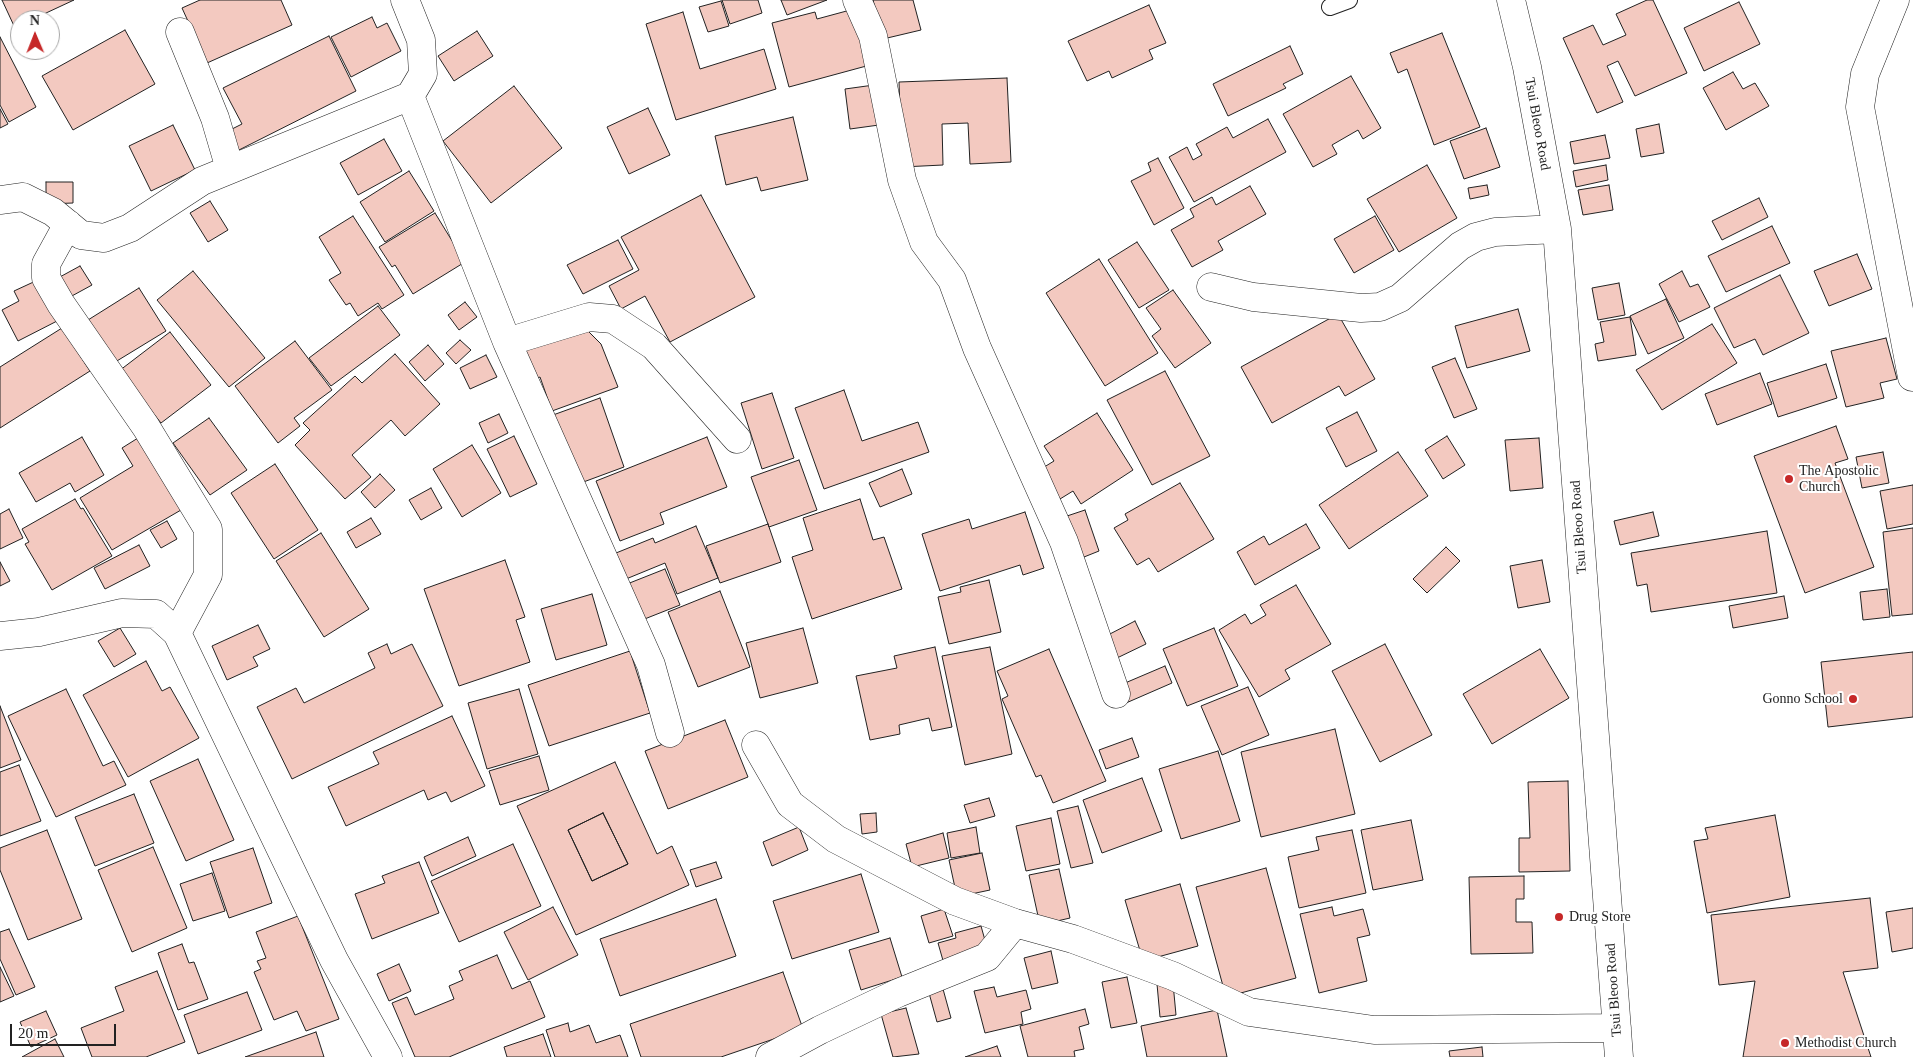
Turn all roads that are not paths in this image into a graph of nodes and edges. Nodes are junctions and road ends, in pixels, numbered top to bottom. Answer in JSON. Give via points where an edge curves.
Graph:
{"nodes":[{"id":1,"x":405,"y":0,"type":"edge"},
{"id":2,"x":857,"y":0,"type":"edge"},
{"id":3,"x":1349,"y":0,"type":"edge"},
{"id":4,"x":1511,"y":0,"type":"edge"},
{"id":5,"x":1895,"y":0,"type":"edge"},
{"id":6,"x":1330,"y":7,"type":"dead end"},
{"id":7,"x":180,"y":32,"type":"dead end"},
{"id":8,"x":410,"y":96,"type":"junction"},
{"id":9,"x":230,"y":169,"type":"junction"},
{"id":10,"x":0,"y":200,"type":"edge"},
{"id":11,"x":68,"y":224,"type":"junction"},
{"id":12,"x":1557,"y":229,"type":"junction"},
{"id":13,"x":1212,"y":287,"type":"dead end"},
{"id":14,"x":507,"y":342,"type":"junction"},
{"id":15,"x":1912,"y":377,"type":"dead end"},
{"id":16,"x":737,"y":439,"type":"dead end"},
{"id":17,"x":177,"y":633,"type":"junction"},
{"id":18,"x":0,"y":636,"type":"edge"},
{"id":19,"x":1116,"y":694,"type":"dead end"},
{"id":20,"x":670,"y":733,"type":"dead end"},
{"id":21,"x":756,"y":745,"type":"dead end"},
{"id":22,"x":1015,"y":923,"type":"junction"},
{"id":23,"x":1617,"y":1028,"type":"junction"},
{"id":24,"x":388,"y":1057,"type":"edge"},
{"id":25,"x":770,"y":1057,"type":"edge"},
{"id":26,"x":1619,"y":1057,"type":"edge"}],
"edges":[{"from":1,"to":8,"type":"street","via":[[421,40],[423,74]]},
{"from":2,"to":19,"type":"street","via":[[873,36],[902,180],[924,242],[952,280],[976,348],[1064,542]]},
{"from":3,"to":6,"type":"lane"},
{"from":4,"to":12,"type":"street","name":"Tsui Bleoo Road"},
{"from":5,"to":15,"type":"street","via":[[1866,74],[1860,107]]},
{"from":7,"to":9,"type":"street","via":[[215,118]]},
{"from":8,"to":9,"type":"street"},
{"from":8,"to":14,"type":"street"},
{"from":9,"to":11,"type":"street","via":[[202,181],[130,228],[104,238],[81,235]]},
{"from":10,"to":11,"type":"street","via":[[23,197],[54,212]]},
{"from":11,"to":17,"type":"street","via":[[46,264],[46,278],[146,427],[208,529],[208,575]]},
{"from":12,"to":13,"type":"street","via":[[1495,232],[1476,237],[1460,246],[1400,298],[1380,307],[1361,308],[1253,296]]},
{"from":12,"to":23,"type":"street","name":"Tsui Bleoo Road"},
{"from":14,"to":16,"type":"street","via":[[589,317],[614,319],[654,346]]},
{"from":14,"to":20,"type":"street","via":[[650,665]]},
{"from":17,"to":18,"type":"street","via":[[156,614],[122,613],[38,632]]},
{"from":17,"to":24,"type":"street","via":[[334,960]]},
{"from":21,"to":22,"type":"street","via":[[790,804],[836,839],[955,901]]},
{"from":22,"to":23,"type":"street","via":[[1074,939],[1172,976],[1249,1012],[1374,1030]]},
{"from":22,"to":25,"type":"street","via":[[987,957],[898,992]]},
{"from":23,"to":26,"type":"street","name":"Tsui Bleoo Road"}]}
